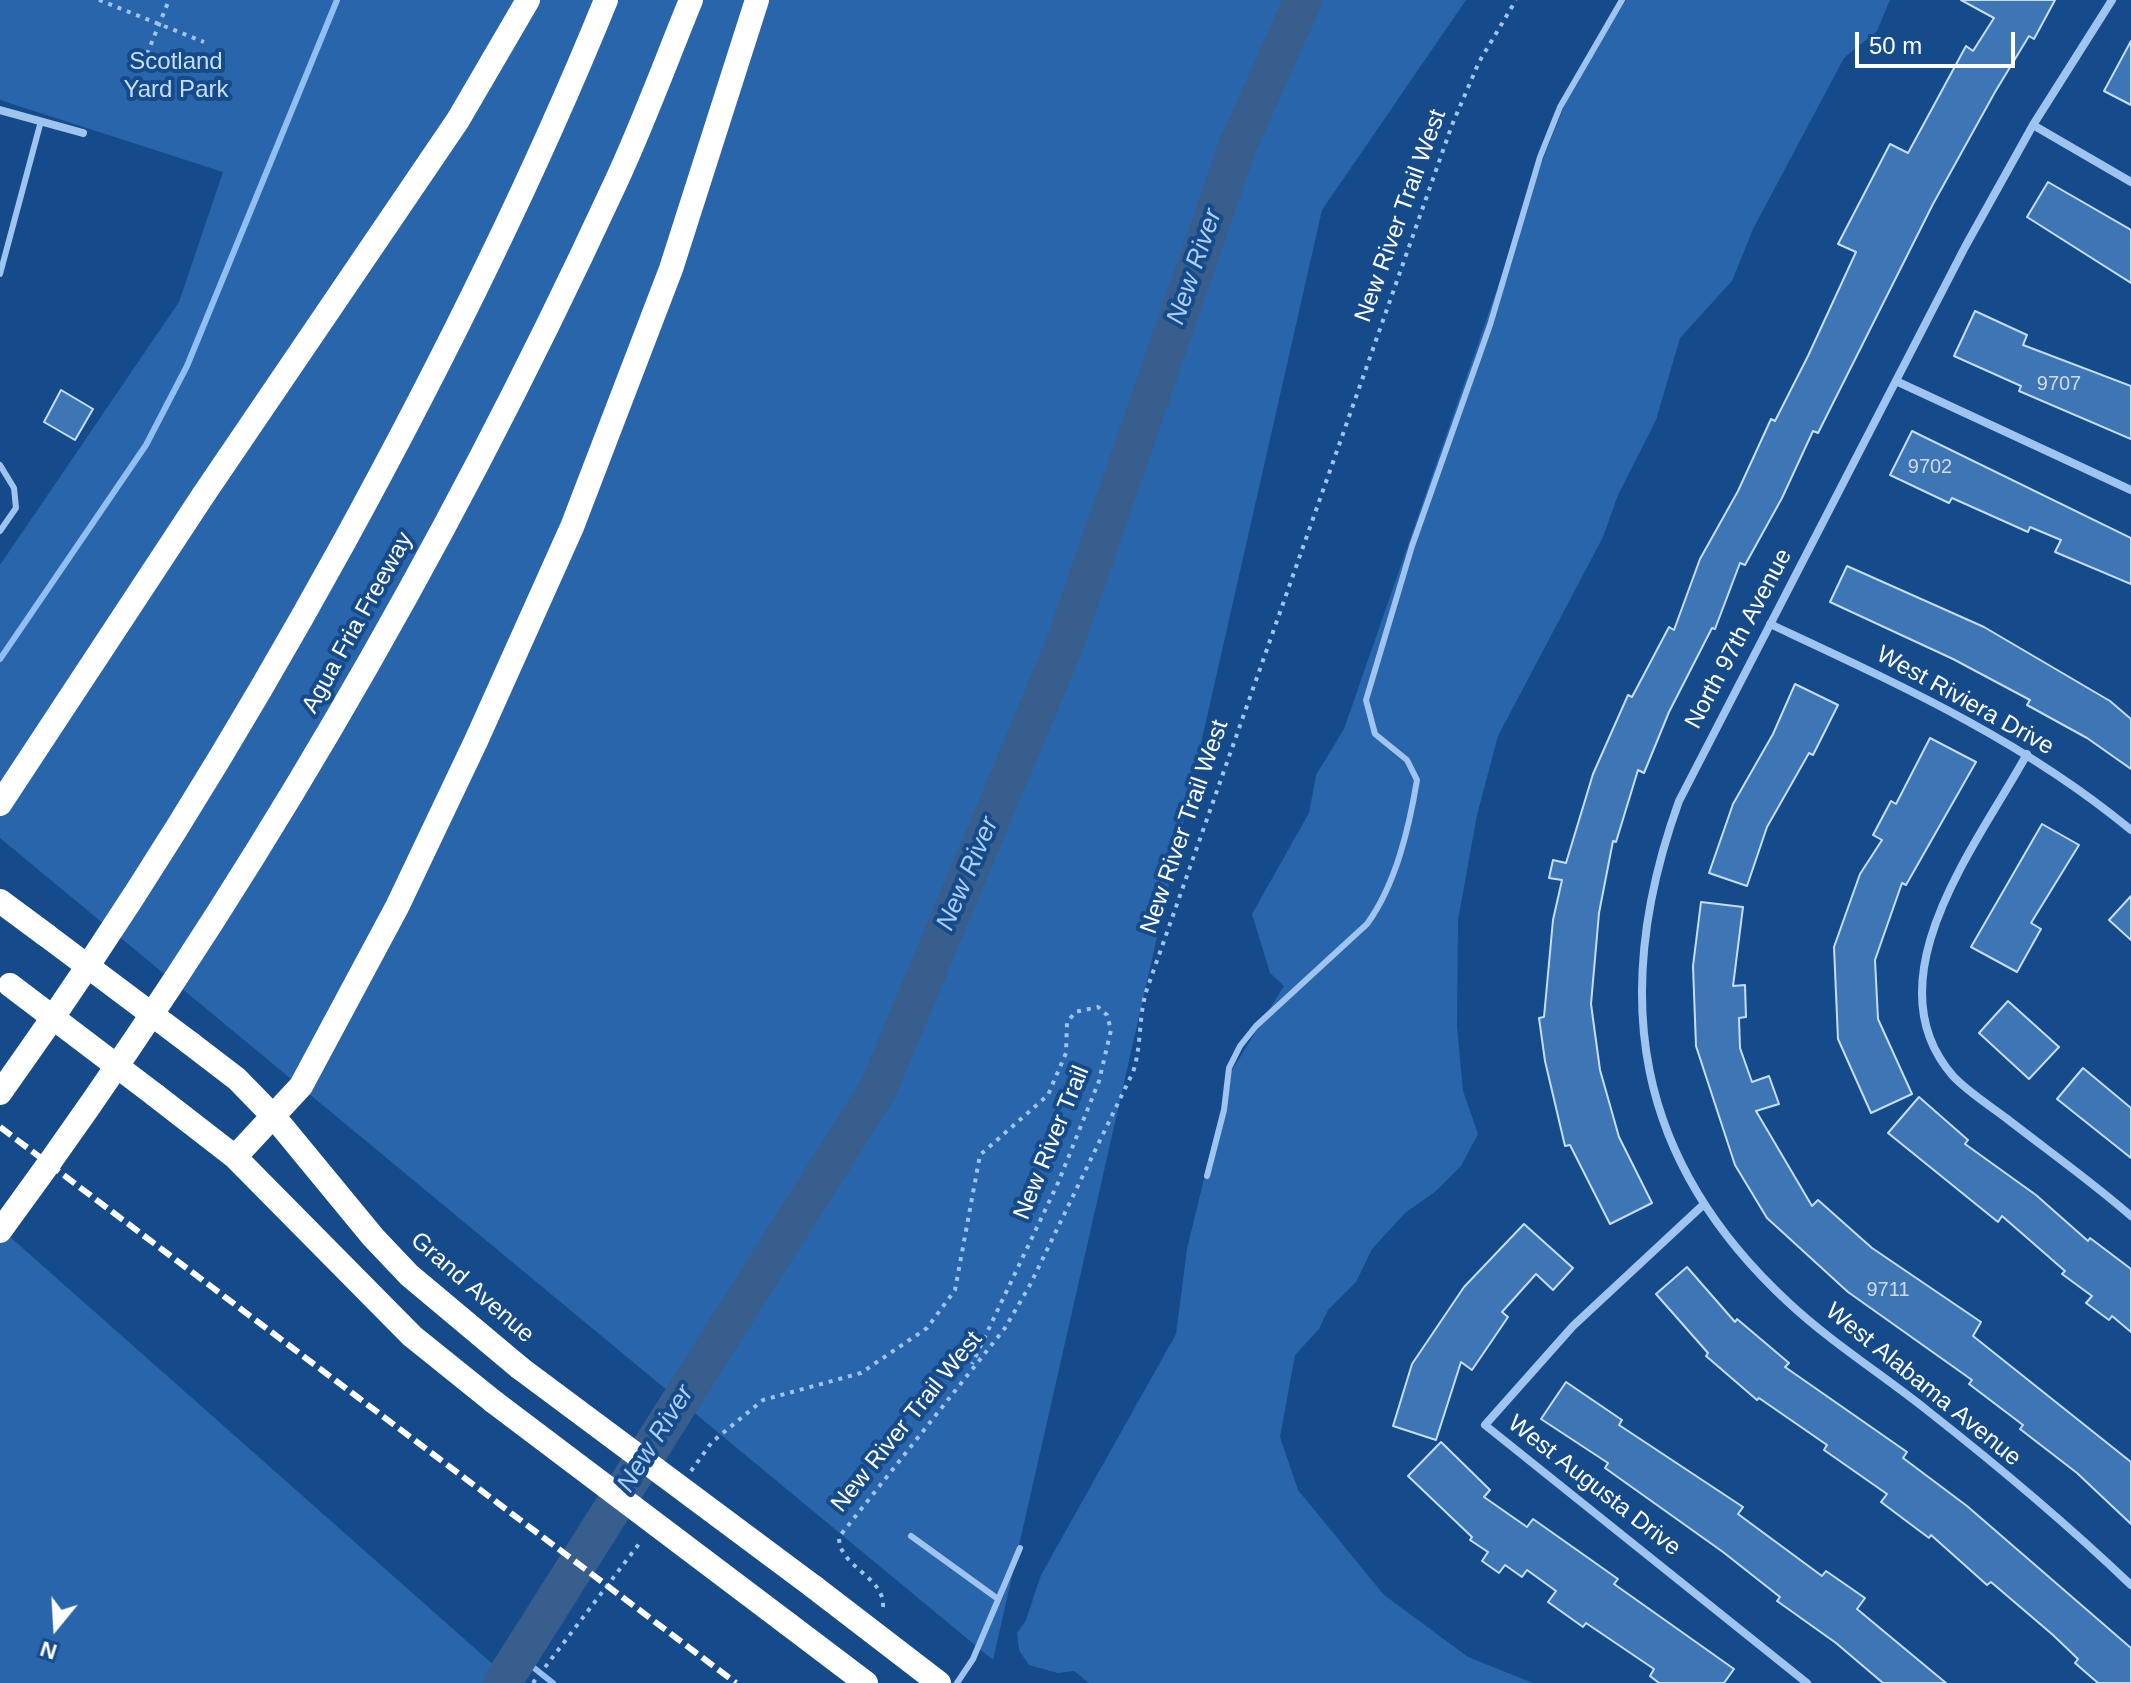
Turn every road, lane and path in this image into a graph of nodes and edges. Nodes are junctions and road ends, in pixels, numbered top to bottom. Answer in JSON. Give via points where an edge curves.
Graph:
{"nodes":[{"id":1,"x":99,"y":0,"type":"edge"},
{"id":2,"x":169,"y":0,"type":"edge"},
{"id":3,"x":528,"y":0,"type":"edge"},
{"id":4,"x":606,"y":0,"type":"edge"},
{"id":5,"x":691,"y":0,"type":"edge"},
{"id":6,"x":757,"y":0,"type":"edge"},
{"id":7,"x":1516,"y":0,"type":"edge"},
{"id":8,"x":1622,"y":0,"type":"edge"},
{"id":9,"x":2112,"y":0,"type":"edge"},
{"id":10,"x":159,"y":24,"type":"junction"},
{"id":11,"x":204,"y":42,"type":"dead end"},
{"id":12,"x":147,"y":54,"type":"dead end"},
{"id":13,"x":0,"y":110,"type":"edge"},
{"id":14,"x":41,"y":121,"type":"junction"},
{"id":15,"x":2033,"y":125,"type":"junction"},
{"id":16,"x":83,"y":133,"type":"dead end"},
{"id":17,"x":2131,"y":182,"type":"edge"},
{"id":18,"x":0,"y":274,"type":"edge"},
{"id":19,"x":1896,"y":381,"type":"junction"},
{"id":20,"x":0,"y":465,"type":"edge"},
{"id":21,"x":2131,"y":490,"type":"edge"},
{"id":22,"x":0,"y":531,"type":"edge"},
{"id":23,"x":1770,"y":624,"type":"junction"},
{"id":24,"x":2027,"y":754,"type":"junction"},
{"id":25,"x":0,"y":804,"type":"edge"},
{"id":26,"x":2131,"y":830,"type":"edge"},
{"id":27,"x":0,"y":901,"type":"edge"},
{"id":28,"x":5,"y":981,"type":"edge"},
{"id":29,"x":0,"y":1093,"type":"edge"},
{"id":30,"x":275,"y":1118,"type":"junction"},
{"id":31,"x":235,"y":1157,"type":"junction"},
{"id":32,"x":1207,"y":1176,"type":"dead end"},
{"id":33,"x":1703,"y":1205,"type":"junction"},
{"id":34,"x":2131,"y":1216,"type":"edge"},
{"id":35,"x":0,"y":1231,"type":"edge"},
{"id":36,"x":967,"y":1373,"type":"junction"},
{"id":37,"x":763,"y":1400,"type":"dead end"},
{"id":38,"x":911,"y":1536,"type":"dead end"},
{"id":39,"x":1020,"y":1548,"type":"dead end"},
{"id":40,"x":2131,"y":1585,"type":"edge"},
{"id":41,"x":998,"y":1599,"type":"junction"},
{"id":42,"x":883,"y":1607,"type":"dead end"},
{"id":43,"x":866,"y":1683,"type":"edge"},
{"id":44,"x":939,"y":1683,"type":"edge"},
{"id":45,"x":957,"y":1683,"type":"edge"},
{"id":46,"x":1807,"y":1683,"type":"edge"}],
"edges":[{"from":1,"to":10,"type":"path"},
{"from":2,"to":10,"type":"path"},
{"from":3,"to":25,"type":"highway","via":[[458,120]]},
{"from":4,"to":29,"type":"highway","via":[[435,376],[289,643],[201,793]]},
{"from":5,"to":35,"type":"highway","name":"Agua Fria Freeway","via":[[616,182],[453,512],[314,757],[186,966]]},
{"from":6,"to":30,"type":"highway","via":[[671,269],[572,527],[397,907],[301,1086]]},
{"from":7,"to":36,"type":"path","name":"New River Trail West","via":[[1479,62],[1452,125],[1147,989],[1140,1011],[1141,1049],[1133,1072],[1030,1285],[1005,1328]]},
{"from":8,"to":32,"type":"lane","via":[[1560,107],[1540,157],[1366,700],[1375,734],[1407,760],[1417,780],[1390,880],[1367,924],[1240,1046],[1229,1068]]},
{"from":9,"to":15,"type":"street","name":"North 97th Avenue"},
{"from":10,"to":11,"type":"path"},
{"from":10,"to":12,"type":"path"},
{"from":13,"to":14,"type":"street"},
{"from":14,"to":16,"type":"street"},
{"from":14,"to":18,"type":"lane"},
{"from":15,"to":17,"type":"street"},
{"from":15,"to":19,"type":"street","name":"North 97th Avenue"},
{"from":19,"to":21,"type":"street"},
{"from":19,"to":23,"type":"street","name":"North 97th Avenue"},
{"from":20,"to":22,"type":"lane","via":[[14,488],[16,508]]},
{"from":23,"to":24,"type":"street","name":"West Riviera Drive","via":[[1936,702]]},
{"from":23,"to":33,"type":"street","name":"North 97th Avenue","via":[[1679,801],[1650,892],[1641,1022],[1647,1066],[1659,1115]]},
{"from":24,"to":26,"type":"street","name":"West Riviera Drive"},
{"from":24,"to":34,"type":"street","via":[[1937,912],[1925,950],[1922,999],[1933,1043],[1953,1076]]},
{"from":27,"to":30,"type":"highway","name":"Grand Avenue","bridge":true,"via":[[237,1079]]},
{"from":28,"to":31,"type":"highway","bridge":true},
{"from":30,"to":31,"type":"highway"},
{"from":30,"to":44,"type":"highway","name":"Grand Avenue","bridge":true,"via":[[392,1257],[466,1325]]},
{"from":31,"to":43,"type":"highway","bridge":true,"via":[[412,1336]]},
{"from":33,"to":40,"type":"street","name":"West Alabama Avenue","via":[[1790,1304],[1930,1413]]},
{"from":33,"to":46,"type":"street","name":"West Augusta Drive","via":[[1573,1326],[1485,1425]]},
{"from":36,"to":37,"type":"path","name":"New River Trail","via":[[1034,1237],[1099,1081],[1111,1030],[1098,1007],[1075,1012],[1067,1023],[1066,1053],[1048,1095],[980,1155],[955,1290],[927,1328],[861,1373]]},
{"from":36,"to":42,"type":"path","name":"New River Trail West","via":[[839,1537],[845,1556],[880,1591]]},
{"from":38,"to":41,"type":"lane"},
{"from":39,"to":41,"type":"lane"},
{"from":41,"to":45,"type":"lane"}]}
